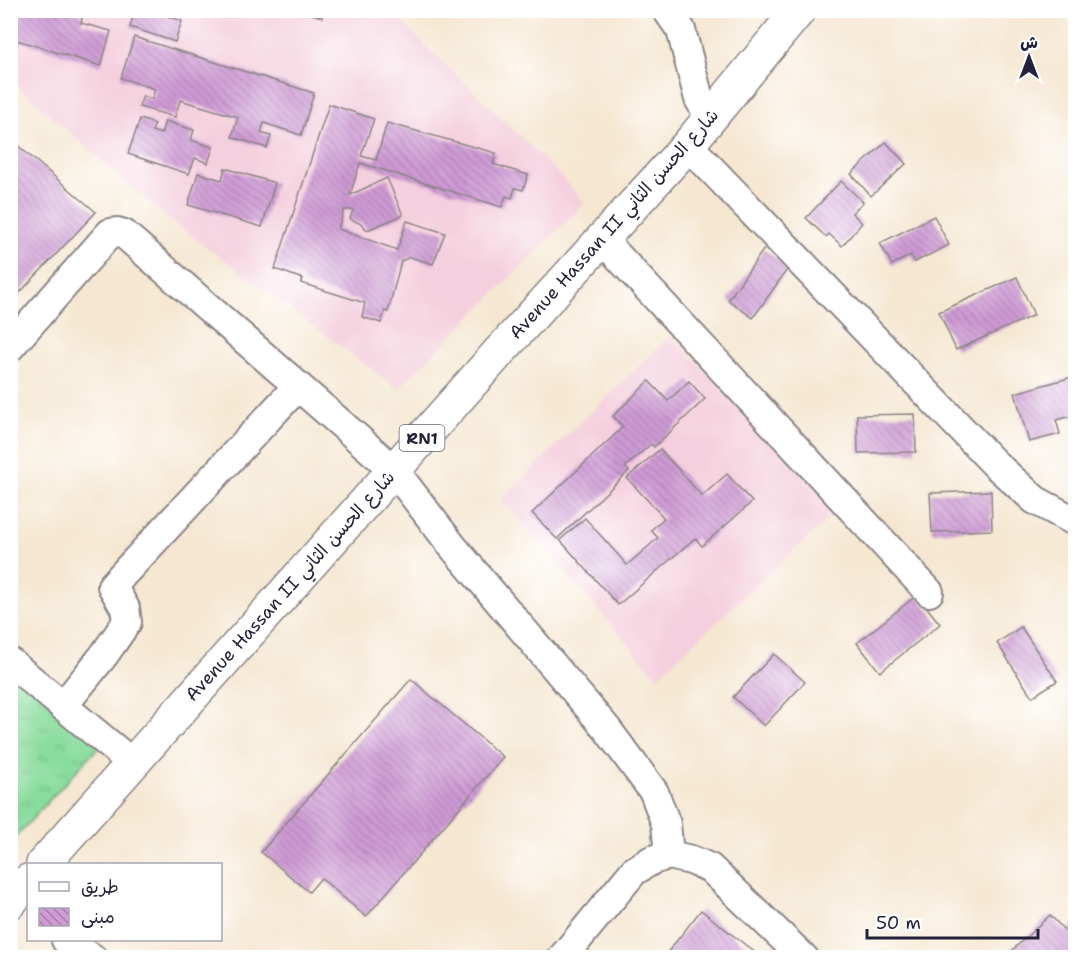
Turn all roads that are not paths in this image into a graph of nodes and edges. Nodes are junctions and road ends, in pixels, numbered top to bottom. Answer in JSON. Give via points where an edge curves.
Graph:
{"nodes":[{"id":1,"x":668,"y":10,"type":"edge"},
{"id":2,"x":799,"y":10,"type":"edge"},
{"id":3,"x":713,"y":116,"type":"junction"},
{"id":4,"x":688,"y":145,"type":"junction"},
{"id":5,"x":602,"y":239,"type":"junction"},
{"id":6,"x":10,"y":347,"type":"edge"},
{"id":7,"x":298,"y":386,"type":"junction"},
{"id":8,"x":394,"y":470,"type":"junction"},
{"id":9,"x":1076,"y":522,"type":"edge"},
{"id":10,"x":929,"y":592,"type":"dead end"},
{"id":11,"x":10,"y":662,"type":"edge"},
{"id":12,"x":63,"y":706,"type":"junction"},
{"id":13,"x":132,"y":763,"type":"junction"},
{"id":14,"x":669,"y":855,"type":"junction"},
{"id":15,"x":44,"y":863,"type":"edge"},
{"id":16,"x":27,"y":882,"type":"edge"},
{"id":17,"x":11,"y":901,"type":"edge"},
{"id":18,"x":27,"y":912,"type":"edge"},
{"id":19,"x":69,"y":941,"type":"edge"},
{"id":20,"x":92,"y":957,"type":"edge"},
{"id":21,"x":562,"y":957,"type":"edge"},
{"id":22,"x":804,"y":957,"type":"edge"}],
"edges":[{"from":1,"to":3,"type":"street","via":[[681,30],[699,99]]},
{"from":2,"to":3,"type":"main road","name":"Avenue Hassan II شارع الحسن الثاني","number":"RN1"},
{"from":3,"to":4,"type":"main road","name":"Avenue Hassan II شارع الحسن الثاني","number":"RN1"},
{"from":4,"to":5,"type":"main road","name":"Avenue Hassan II شارع الحسن الثاني","number":"RN1"},
{"from":4,"to":9,"type":"street","via":[[995,464],[1035,500]]},
{"from":5,"to":8,"type":"main road","name":"Avenue Hassan II شارع الحسن الثاني","number":"RN1"},
{"from":5,"to":10,"type":"street"},
{"from":6,"to":7,"type":"street","via":[[110,233],[117,232],[124,234]]},
{"from":7,"to":8,"type":"street"},
{"from":7,"to":12,"type":"street","via":[[112,586],[125,608],[127,622]]},
{"from":8,"to":13,"type":"main road","name":"Avenue Hassan II شارع الحسن الثاني","number":"RN1"},
{"from":8,"to":14,"type":"street","via":[[453,547],[607,729],[654,792],[666,824]]},
{"from":11,"to":12,"type":"street"},
{"from":12,"to":13,"type":"street"},
{"from":13,"to":15,"type":"main road","name":"Avenue Hassan II شارع الحسن الثاني","number":"RN1"},
{"from":14,"to":21,"type":"street","via":[[634,871]]},
{"from":14,"to":22,"type":"street","via":[[710,868]]},
{"from":16,"to":17,"type":"main road"},
{"from":17,"to":18,"type":"street"},
{"from":19,"to":20,"type":"street"}]}
